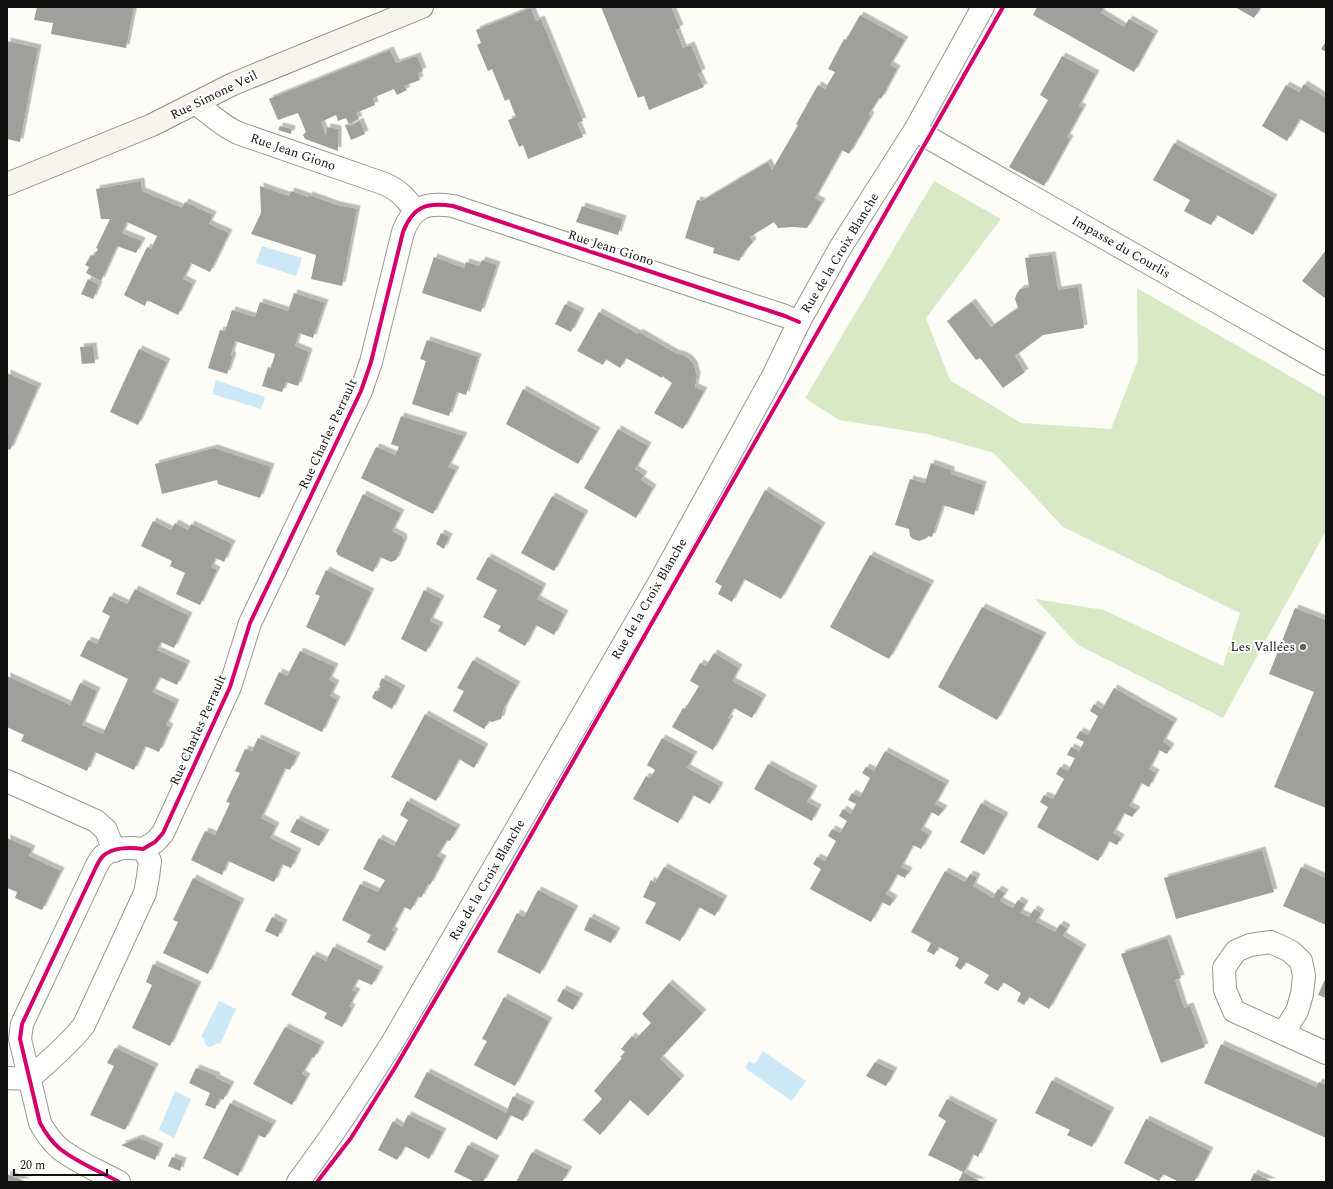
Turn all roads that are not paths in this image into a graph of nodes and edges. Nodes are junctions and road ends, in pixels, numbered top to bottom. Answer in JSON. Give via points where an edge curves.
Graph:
{"nodes":[{"id":1,"x":422,"y":7,"type":"edge"},
{"id":2,"x":983,"y":7,"type":"edge"},
{"id":3,"x":196,"y":103,"type":"junction"},
{"id":4,"x":915,"y":130,"type":"junction"},
{"id":5,"x":7,"y":184,"type":"edge"},
{"id":6,"x":415,"y":211,"type":"junction"},
{"id":7,"x":799,"y":322,"type":"junction"},
{"id":8,"x":1326,"y":364,"type":"edge"},
{"id":9,"x":7,"y":780,"type":"edge"},
{"id":10,"x":144,"y":850,"type":"junction"},
{"id":11,"x":114,"y":851,"type":"junction"},
{"id":12,"x":1284,"y":1032,"type":"dead end"},
{"id":13,"x":1326,"y":1053,"type":"edge"},
{"id":14,"x":7,"y":1078,"type":"edge"},
{"id":15,"x":28,"y":1078,"type":"junction"},
{"id":16,"x":119,"y":1182,"type":"edge"},
{"id":17,"x":298,"y":1182,"type":"edge"}],
"edges":[{"from":1,"to":3,"type":"main road","name":"Rue Simone Veil","via":[[234,84]]},
{"from":2,"to":4,"type":"street","name":"Rue de la Croix Blanche"},
{"from":3,"to":5,"type":"main road","name":"Rue Simone Veil","via":[[152,125]]},
{"from":3,"to":6,"type":"street","name":"Rue Jean Giono","via":[[218,122],[238,133],[396,189]]},
{"from":4,"to":7,"type":"street","name":"Rue de la Croix Blanche","via":[[840,248]]},
{"from":4,"to":8,"type":"street","name":"Impasse du Courlis"},
{"from":6,"to":7,"type":"street","name":"Rue Jean Giono","via":[[439,204],[453,206]]},
{"from":6,"to":10,"type":"street","name":"Rue Charles Perrault","via":[[403,232],[371,362],[361,391],[250,623],[230,687],[163,833]]},
{"from":7,"to":17,"type":"street","name":"Rue de la Croix Blanche","via":[[773,376],[659,583],[395,1038],[367,1084]]},
{"from":9,"to":11,"type":"street","via":[[96,821],[106,830]]},
{"from":10,"to":11,"type":"street","via":[[132,847]]},
{"from":10,"to":15,"type":"street","via":[[150,861],[145,893],[84,1025],[74,1038]]},
{"from":11,"to":15,"type":"street","via":[[104,856],[96,866],[22,1024],[20,1039]]},
{"from":12,"to":13,"type":"street"},
{"from":14,"to":15,"type":"street"},
{"from":15,"to":16,"type":"street","via":[[40,1123],[53,1142],[74,1158]]}]}
